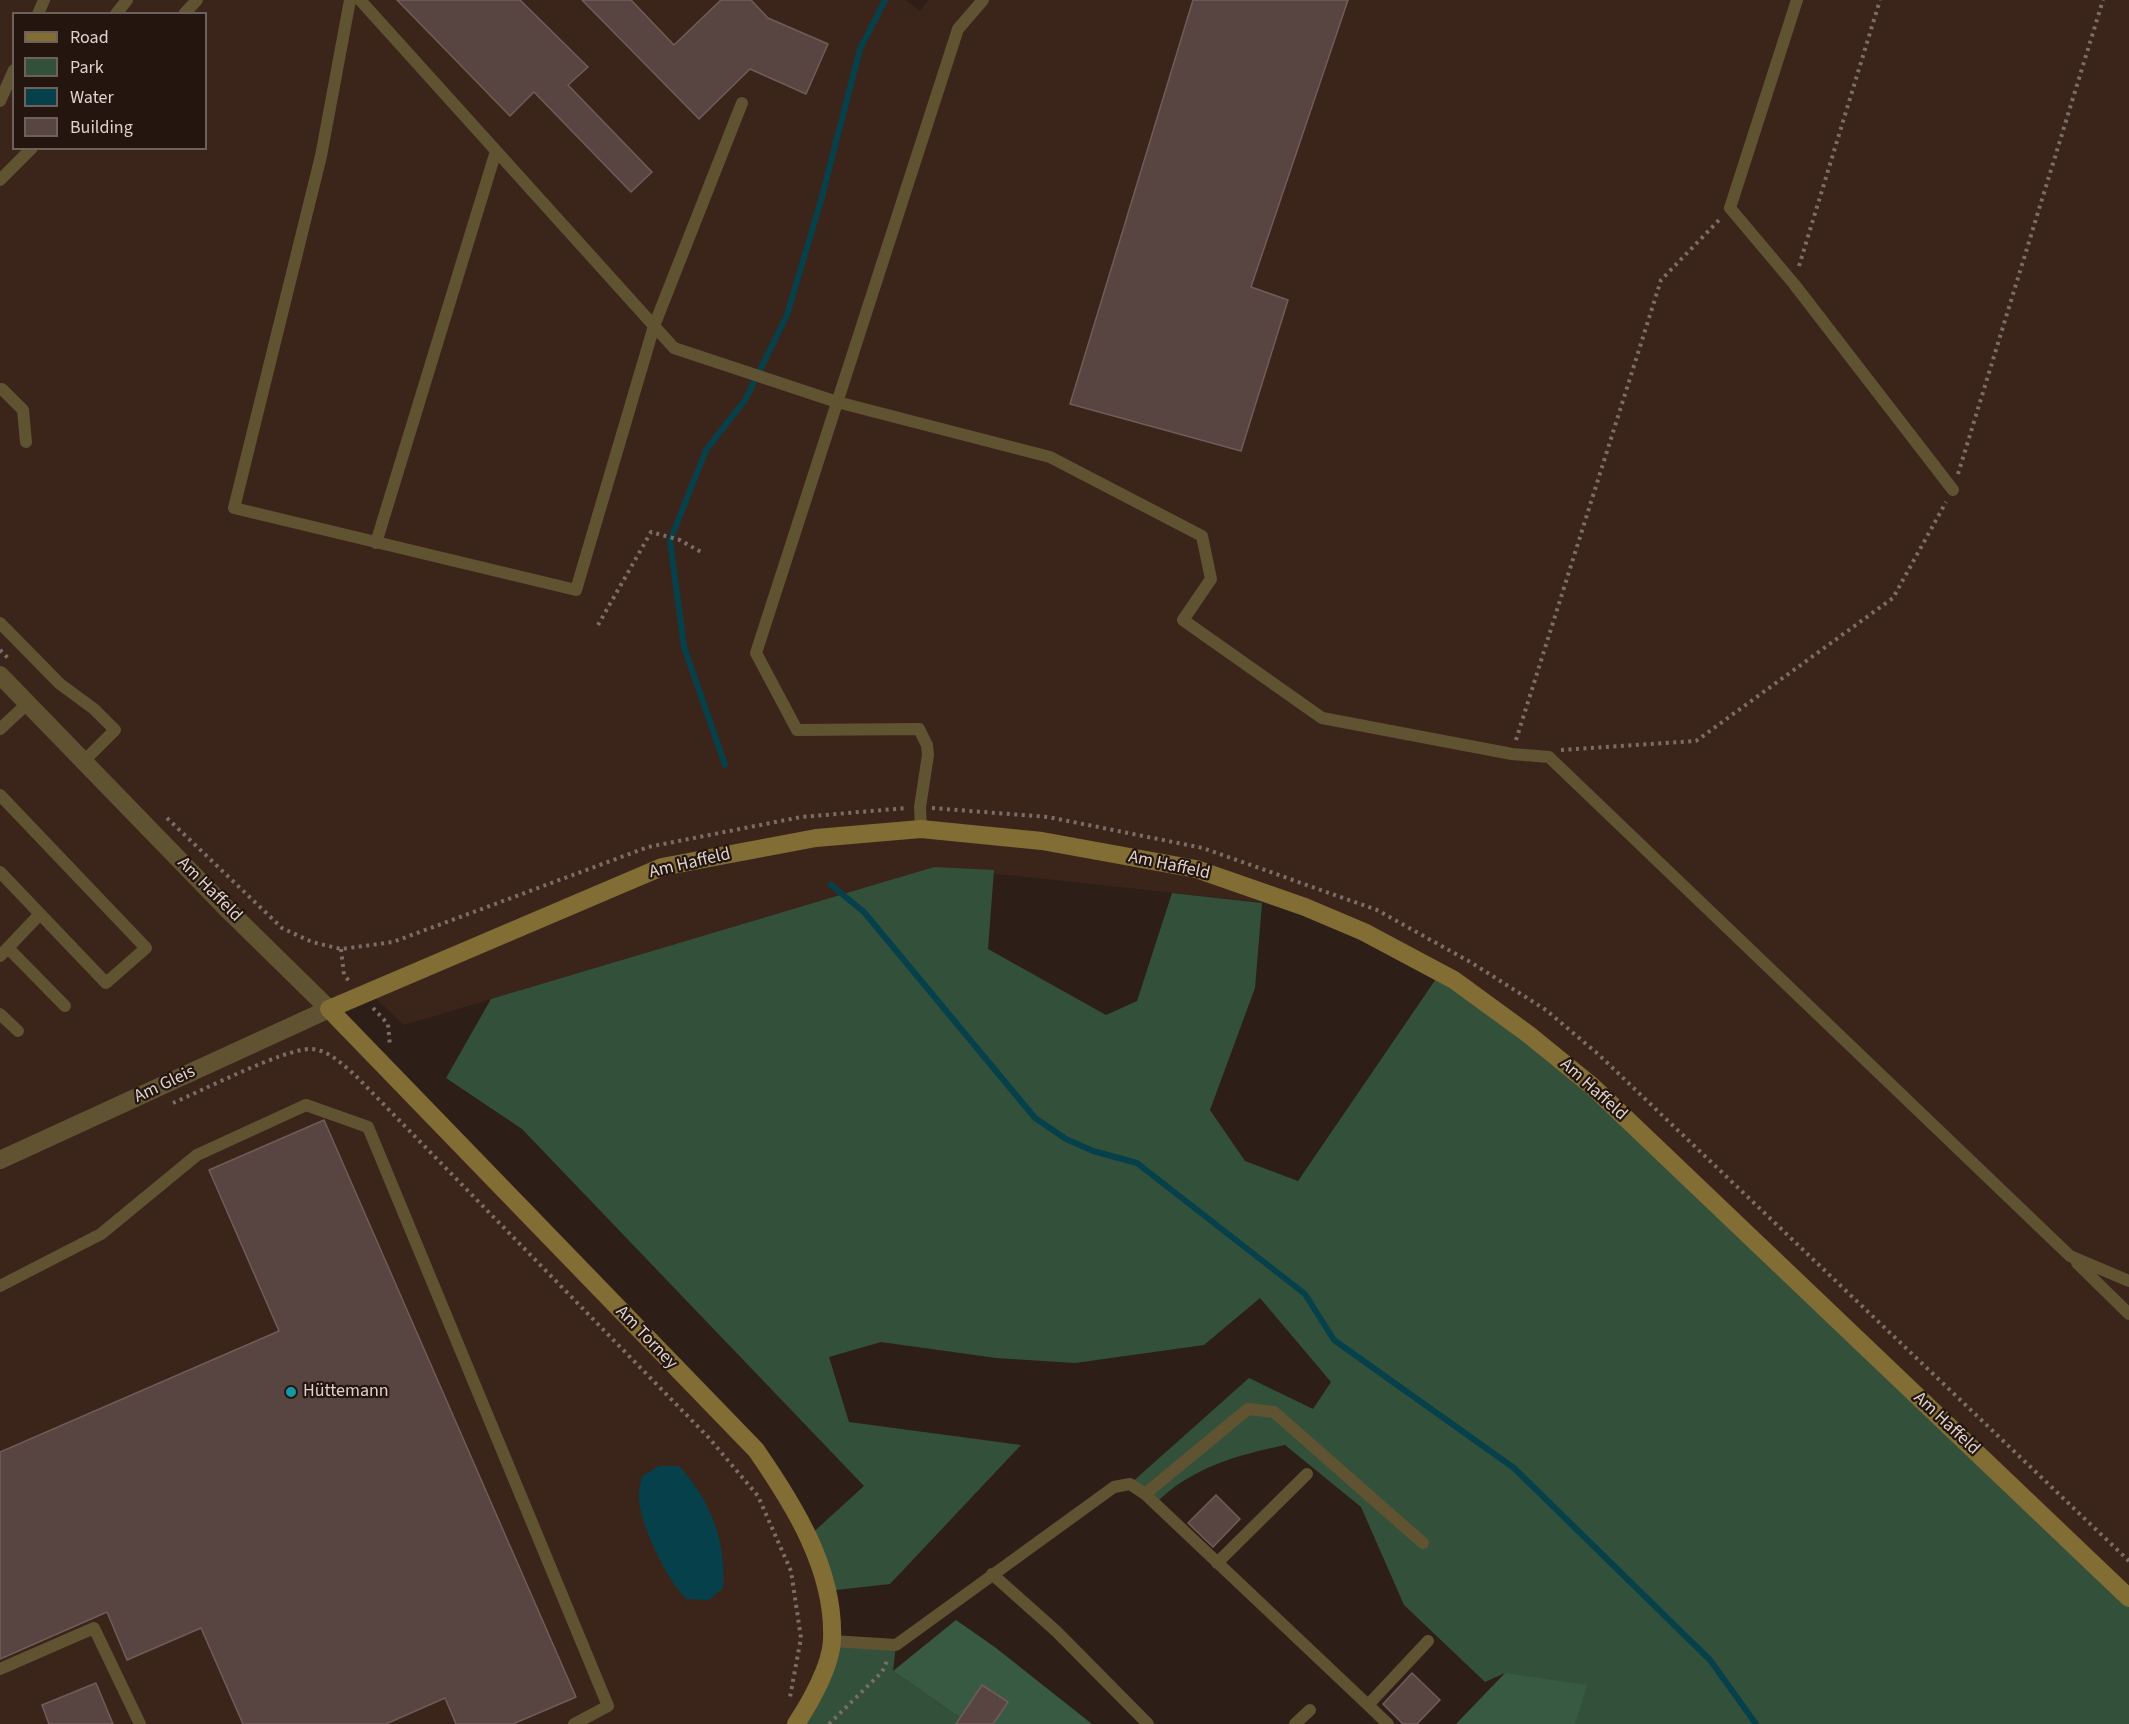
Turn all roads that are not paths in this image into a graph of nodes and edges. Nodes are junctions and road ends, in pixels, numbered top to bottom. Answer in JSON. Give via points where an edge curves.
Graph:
{"nodes":[{"id":1,"x":127,"y":0,"type":"edge"},
{"id":2,"x":197,"y":0,"type":"edge"},
{"id":3,"x":350,"y":0,"type":"edge"},
{"id":4,"x":360,"y":0,"type":"edge"},
{"id":5,"x":983,"y":0,"type":"edge"},
{"id":6,"x":1797,"y":0,"type":"edge"},
{"id":7,"x":118,"y":12,"type":"edge"},
{"id":8,"x":186,"y":12,"type":"edge"},
{"id":9,"x":12,"y":74,"type":"edge"},
{"id":10,"x":0,"y":101,"type":"edge"},
{"id":11,"x":742,"y":103,"type":"dead end"},
{"id":12,"x":30,"y":150,"type":"edge"},
{"id":13,"x":496,"y":152,"type":"junction"},
{"id":14,"x":0,"y":180,"type":"edge"},
{"id":15,"x":654,"y":326,"type":"junction"},
{"id":16,"x":2,"y":389,"type":"edge"},
{"id":17,"x":837,"y":402,"type":"junction"},
{"id":18,"x":26,"y":442,"type":"dead end"},
{"id":19,"x":1953,"y":490,"type":"road end"},
{"id":20,"x":376,"y":543,"type":"junction"},
{"id":21,"x":0,"y":623,"type":"edge"},
{"id":22,"x":8,"y":670,"type":"edge"},
{"id":23,"x":28,"y":703,"type":"junction"},
{"id":24,"x":0,"y":729,"type":"edge"},
{"id":25,"x":84,"y":761,"type":"junction"},
{"id":26,"x":0,"y":795,"type":"edge"},
{"id":27,"x":921,"y":830,"type":"junction"},
{"id":28,"x":0,"y":872,"type":"edge"},
{"id":29,"x":40,"y":915,"type":"junction"},
{"id":30,"x":4,"y":952,"type":"edge"},
{"id":31,"x":65,"y":1006,"type":"dead end"},
{"id":32,"x":329,"y":1009,"type":"junction"},
{"id":33,"x":0,"y":1014,"type":"edge"},
{"id":34,"x":18,"y":1031,"type":"dead end"},
{"id":35,"x":0,"y":1160,"type":"edge"},
{"id":36,"x":2070,"y":1256,"type":"junction"},
{"id":37,"x":2129,"y":1281,"type":"edge"},
{"id":38,"x":0,"y":1286,"type":"edge"},
{"id":39,"x":2129,"y":1314,"type":"edge"},
{"id":40,"x":1306,"y":1474,"type":"dead end"},
{"id":41,"x":1145,"y":1494,"type":"junction"},
{"id":42,"x":1423,"y":1543,"type":"dead end"},
{"id":43,"x":1218,"y":1563,"type":"junction"},
{"id":44,"x":992,"y":1574,"type":"junction"},
{"id":45,"x":2129,"y":1598,"type":"edge"},
{"id":46,"x":832,"y":1641,"type":"junction"},
{"id":47,"x":1428,"y":1641,"type":"dead end"},
{"id":48,"x":0,"y":1669,"type":"edge"},
{"id":49,"x":1368,"y":1705,"type":"junction"},
{"id":50,"x":1310,"y":1710,"type":"dead end"},
{"id":51,"x":792,"y":1716,"type":"edge"},
{"id":52,"x":140,"y":1724,"type":"edge"},
{"id":53,"x":574,"y":1724,"type":"edge"},
{"id":54,"x":1148,"y":1724,"type":"edge"},
{"id":55,"x":1295,"y":1724,"type":"edge"},
{"id":56,"x":1388,"y":1724,"type":"edge"}],
"edges":[{"from":1,"to":7,"type":"lane"},
{"from":2,"to":8,"type":"lane"},
{"from":3,"to":20,"type":"lane","via":[[321,156],[234,508]]},
{"from":4,"to":13,"type":"lane"},
{"from":5,"to":17,"type":"lane","via":[[958,29]]},
{"from":6,"to":19,"type":"lane","via":[[1730,208],[1794,284]]},
{"from":9,"to":10,"type":"lane"},
{"from":11,"to":15,"type":"lane"},
{"from":12,"to":14,"type":"lane"},
{"from":13,"to":15,"type":"lane"},
{"from":13,"to":20,"type":"lane"},
{"from":15,"to":17,"type":"lane","via":[[674,348]]},
{"from":15,"to":20,"type":"lane","via":[[576,590]]},
{"from":16,"to":18,"type":"lane","via":[[23,410]]},
{"from":17,"to":27,"type":"lane","via":[[756,653],[797,730],[919,729],[928,755],[920,807]]},
{"from":17,"to":36,"type":"lane","via":[[1050,458],[1202,536],[1211,579],[1183,620],[1322,718],[1512,754],[1549,757]]},
{"from":21,"to":25,"type":"lane","via":[[60,684],[115,730]]},
{"from":22,"to":23,"type":"street","name":"Am Haffeld"},
{"from":23,"to":24,"type":"lane"},
{"from":23,"to":25,"type":"street","name":"Am Haffeld"},
{"from":25,"to":32,"type":"street","name":"Am Haffeld"},
{"from":26,"to":29,"type":"lane","via":[[146,948],[106,983]]},
{"from":27,"to":32,"type":"street","name":"Am Haffeld","via":[[816,838],[662,867]]},
{"from":27,"to":45,"type":"street","name":"Am Haffeld","via":[[1042,841],[1196,869],[1364,932],[1454,980],[1592,1086]]},
{"from":28,"to":29,"type":"lane"},
{"from":29,"to":30,"type":"lane"},
{"from":30,"to":31,"type":"lane"},
{"from":32,"to":35,"type":"street","name":"Am Gleis"},
{"from":32,"to":46,"type":"street","name":"Am Torney","via":[[756,1450],[788,1495],[808,1537],[827,1591]]},
{"from":33,"to":34,"type":"lane"},
{"from":36,"to":37,"type":"lane"},
{"from":36,"to":39,"type":"lane"},
{"from":38,"to":53,"type":"lane","via":[[101,1234],[197,1155],[306,1105],[368,1127],[608,1706]]},
{"from":40,"to":43,"type":"lane"},
{"from":41,"to":42,"type":"lane","via":[[1248,1409],[1274,1412]]},
{"from":41,"to":43,"type":"lane"},
{"from":41,"to":44,"type":"lane","via":[[1130,1484],[1114,1488]]},
{"from":43,"to":49,"type":"lane"},
{"from":44,"to":46,"type":"lane","via":[[896,1645]]},
{"from":44,"to":54,"type":"lane","via":[[1056,1631]]},
{"from":46,"to":51,"type":"street","name":"Am Torney","via":[[815,1694]]},
{"from":47,"to":49,"type":"lane"},
{"from":48,"to":52,"type":"lane","via":[[94,1628]]},
{"from":49,"to":56,"type":"lane"},
{"from":50,"to":55,"type":"lane"}]}
